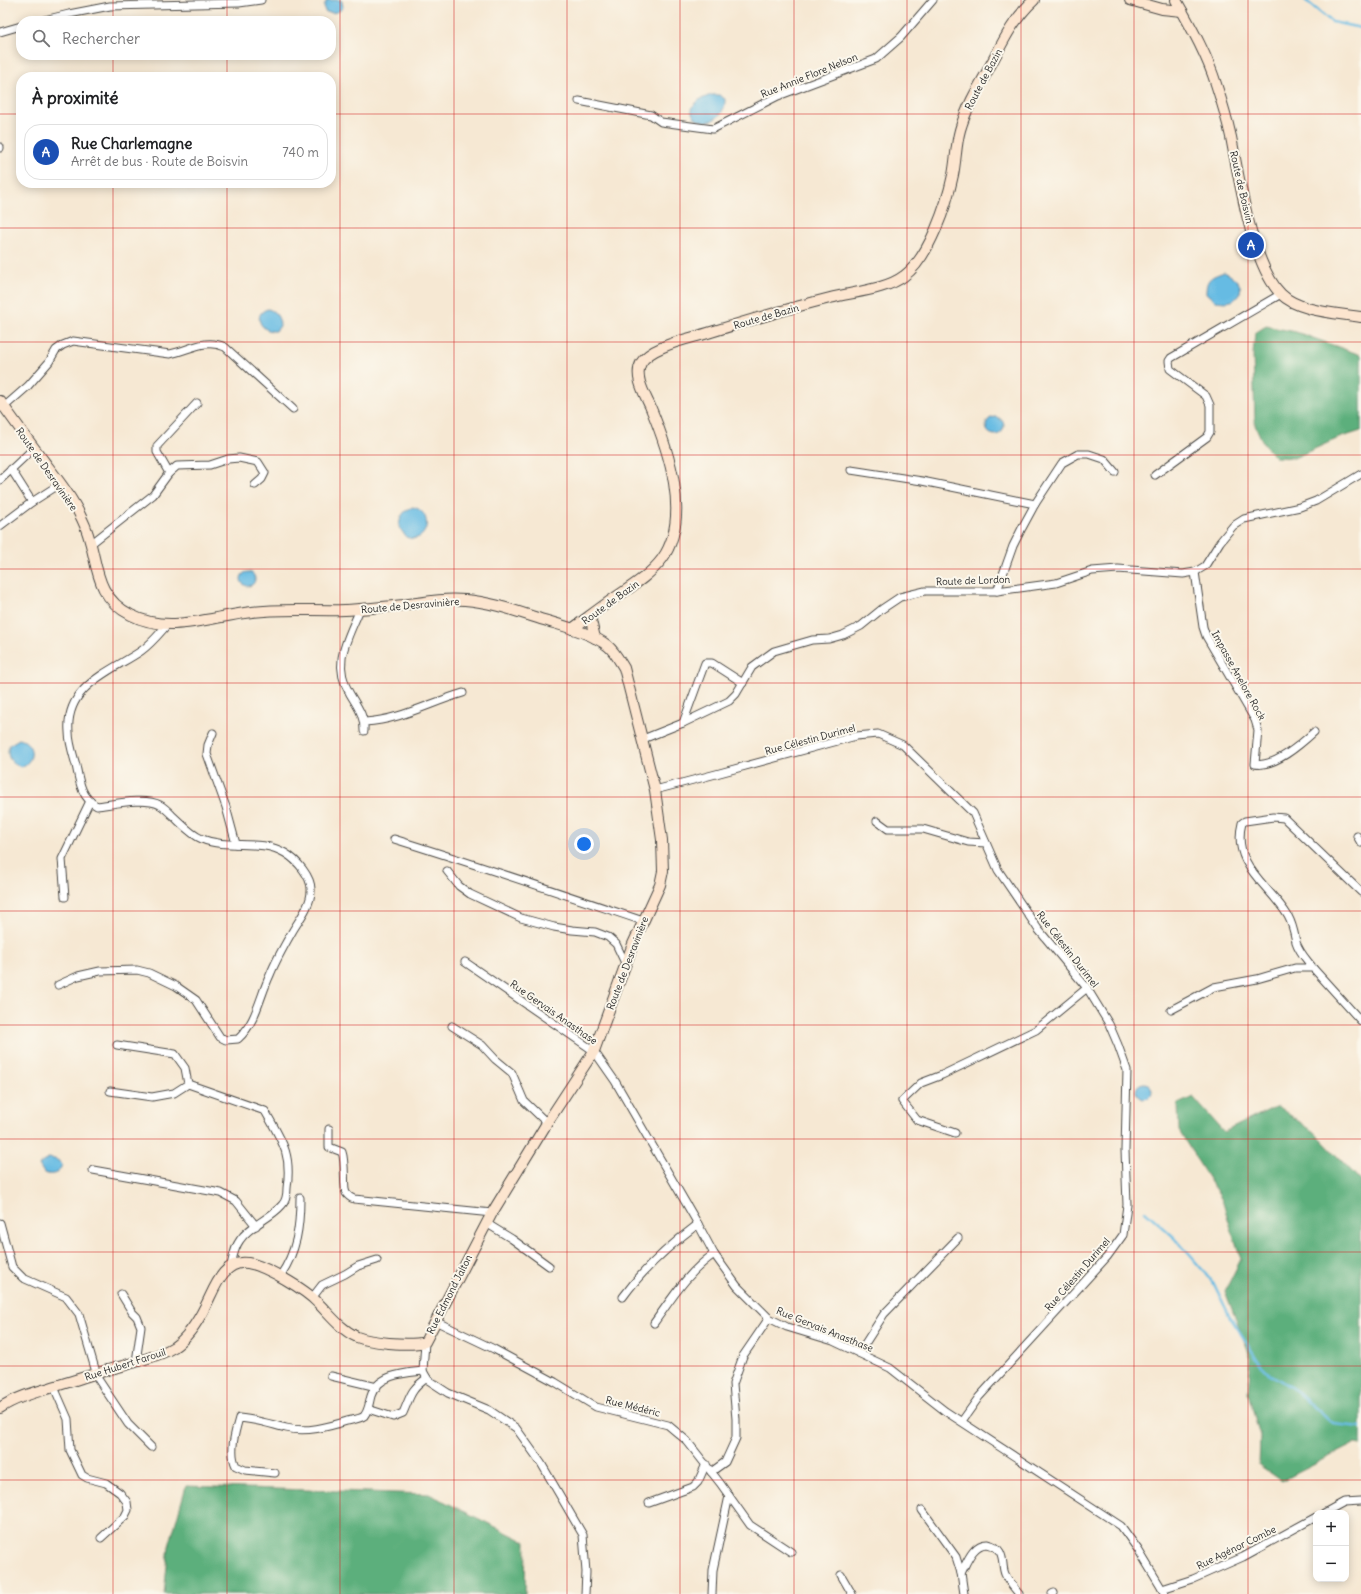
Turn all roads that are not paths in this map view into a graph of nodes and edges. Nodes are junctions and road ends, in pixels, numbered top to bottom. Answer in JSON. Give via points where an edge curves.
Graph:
{"nodes":[{"id":1,"x":261,"y":0,"type":"edge"},
{"id":2,"x":933,"y":0,"type":"edge"},
{"id":3,"x":1034,"y":0,"type":"edge"},
{"id":4,"x":1130,"y":0,"type":"edge"},
{"id":5,"x":1176,"y":0,"type":"edge"},
{"id":6,"x":1182,"y":11,"type":"junction"},
{"id":7,"x":61,"y":16,"type":"edge"},
{"id":8,"x":16,"y":27,"type":"edge"},
{"id":9,"x":0,"y":32,"type":"edge"},
{"id":10,"x":579,"y":101,"type":"dead end"},
{"id":11,"x":1281,"y":294,"type":"junction"},
{"id":12,"x":1361,"y":317,"type":"edge"},
{"id":13,"x":197,"y":403,"type":"dead end"},
{"id":14,"x":2,"y":404,"type":"edge"},
{"id":15,"x":293,"y":409,"type":"dead end"},
{"id":16,"x":34,"y":448,"type":"junction"},
{"id":17,"x":11,"y":469,"type":"junction"},
{"id":18,"x":851,"y":470,"type":"dead end"},
{"id":19,"x":1115,"y":472,"type":"dead end"},
{"id":20,"x":169,"y":473,"type":"junction"},
{"id":21,"x":1361,"y":474,"type":"edge"},
{"id":22,"x":1155,"y":475,"type":"dead end"},
{"id":23,"x":0,"y":480,"type":"edge"},
{"id":24,"x":60,"y":484,"type":"junction"},
{"id":25,"x":255,"y":485,"type":"dead end"},
{"id":26,"x":32,"y":502,"type":"junction"},
{"id":27,"x":1035,"y":504,"type":"junction"},
{"id":28,"x":0,"y":526,"type":"edge"},
{"id":29,"x":92,"y":543,"type":"junction"},
{"id":30,"x":1195,"y":572,"type":"junction"},
{"id":31,"x":997,"y":591,"type":"junction"},
{"id":32,"x":360,"y":609,"type":"junction"},
{"id":33,"x":590,"y":616,"type":"junction"},
{"id":34,"x":167,"y":625,"type":"junction"},
{"id":35,"x":572,"y":629,"type":"junction"},
{"id":36,"x":595,"y":638,"type":"junction"},
{"id":37,"x":743,"y":682,"type":"junction"},
{"id":38,"x":463,"y":693,"type":"dead end"},
{"id":39,"x":364,"y":722,"type":"junction"},
{"id":40,"x":683,"y":723,"type":"junction"},
{"id":41,"x":364,"y":731,"type":"dead end"},
{"id":42,"x":1314,"y":732,"type":"dead end"},
{"id":43,"x":213,"y":733,"type":"dead end"},
{"id":44,"x":643,"y":739,"type":"junction"},
{"id":45,"x":655,"y":790,"type":"junction"},
{"id":46,"x":90,"y":801,"type":"junction"},
{"id":47,"x":876,"y":821,"type":"dead end"},
{"id":48,"x":394,"y":839,"type":"dead end"},
{"id":49,"x":986,"y":843,"type":"junction"},
{"id":50,"x":236,"y":844,"type":"junction"},
{"id":51,"x":447,"y":871,"type":"dead end"},
{"id":52,"x":1361,"y":892,"type":"edge"},
{"id":53,"x":65,"y":898,"type":"dead end"},
{"id":54,"x":643,"y":921,"type":"junction"},
{"id":55,"x":465,"y":962,"type":"dead end"},
{"id":56,"x":626,"y":965,"type":"junction"},
{"id":57,"x":1313,"y":968,"type":"junction"},
{"id":58,"x":58,"y":985,"type":"dead end"},
{"id":59,"x":1087,"y":988,"type":"junction"},
{"id":60,"x":1171,"y":1010,"type":"dead end"},
{"id":61,"x":1361,"y":1021,"type":"edge"},
{"id":62,"x":452,"y":1026,"type":"dead end"},
{"id":63,"x":117,"y":1045,"type":"dead end"},
{"id":64,"x":594,"y":1051,"type":"junction"},
{"id":65,"x":188,"y":1084,"type":"junction"},
{"id":66,"x":110,"y":1090,"type":"dead end"},
{"id":67,"x":547,"y":1122,"type":"junction"},
{"id":68,"x":329,"y":1129,"type":"dead end"},
{"id":69,"x":955,"y":1133,"type":"dead end"},
{"id":70,"x":93,"y":1170,"type":"dead end"},
{"id":71,"x":300,"y":1198,"type":"dead end"},
{"id":72,"x":492,"y":1213,"type":"junction"},
{"id":73,"x":0,"y":1223,"type":"edge"},
{"id":74,"x":486,"y":1223,"type":"junction"},
{"id":75,"x":698,"y":1224,"type":"junction"},
{"id":76,"x":256,"y":1226,"type":"junction"},
{"id":77,"x":958,"y":1238,"type":"dead end"},
{"id":78,"x":714,"y":1254,"type":"junction"},
{"id":79,"x":377,"y":1260,"type":"dead end"},
{"id":80,"x":232,"y":1266,"type":"junction"},
{"id":81,"x":549,"y":1266,"type":"dead end"},
{"id":82,"x":280,"y":1276,"type":"junction"},
{"id":83,"x":121,"y":1294,"type":"dead end"},
{"id":84,"x":623,"y":1297,"type":"dead end"},
{"id":85,"x":312,"y":1298,"type":"junction"},
{"id":86,"x":769,"y":1318,"type":"junction"},
{"id":87,"x":435,"y":1321,"type":"junction"},
{"id":88,"x":654,"y":1323,"type":"dead end"},
{"id":89,"x":425,"y":1342,"type":"junction"},
{"id":90,"x":859,"y":1353,"type":"junction"},
{"id":91,"x":136,"y":1362,"type":"junction"},
{"id":92,"x":423,"y":1371,"type":"junction"},
{"id":93,"x":95,"y":1374,"type":"junction"},
{"id":94,"x":331,"y":1376,"type":"dead end"},
{"id":95,"x":427,"y":1378,"type":"junction"},
{"id":96,"x":54,"y":1386,"type":"junction"},
{"id":97,"x":377,"y":1387,"type":"junction"},
{"id":98,"x":0,"y":1408,"type":"edge"},
{"id":99,"x":368,"y":1409,"type":"junction"},
{"id":100,"x":962,"y":1421,"type":"junction"},
{"id":101,"x":151,"y":1447,"type":"dead end"},
{"id":102,"x":706,"y":1464,"type":"junction"},
{"id":103,"x":712,"y":1472,"type":"junction"},
{"id":104,"x":275,"y":1473,"type":"dead end"},
{"id":105,"x":730,"y":1496,"type":"junction"},
{"id":106,"x":1361,"y":1501,"type":"edge"},
{"id":107,"x":648,"y":1503,"type":"dead end"},
{"id":108,"x":922,"y":1510,"type":"dead end"},
{"id":109,"x":1329,"y":1510,"type":"edge"},
{"id":110,"x":1313,"y":1519,"type":"edge"},
{"id":111,"x":101,"y":1538,"type":"dead end"},
{"id":112,"x":791,"y":1552,"type":"dead end"},
{"id":113,"x":961,"y":1573,"type":"junction"},
{"id":114,"x":841,"y":1575,"type":"dead end"},
{"id":115,"x":1163,"y":1591,"type":"edge"},
{"id":116,"x":585,"y":1594,"type":"edge"},
{"id":117,"x":712,"y":1594,"type":"edge"},
{"id":118,"x":852,"y":1594,"type":"edge"},
{"id":119,"x":964,"y":1594,"type":"edge"},
{"id":120,"x":1020,"y":1594,"type":"edge"}],
"edges":[{"from":1,"to":7,"type":"street","via":[[239,3],[110,6]]},
{"from":2,"to":10,"type":"street","name":"Rue Annie Flore Nelson","via":[[902,37],[876,60],[778,96],[713,129],[661,122],[651,115]]},
{"from":3,"to":33,"type":"street","name":"Route de Bazin","via":[[1011,26],[966,110],[944,207],[924,255],[903,278],[700,335],[665,346],[642,360],[640,381],[671,470],[677,514],[674,533],[668,550],[656,566]]},
{"from":4,"to":6,"type":"street","via":[[1162,9]]},
{"from":5,"to":6,"type":"street","name":"Route de Boisvin"},
{"from":6,"to":11,"type":"street","name":"Route de Boisvin","via":[[1207,59],[1216,83],[1254,239],[1264,269]]},
{"from":8,"to":9,"type":"street"},
{"from":11,"to":12,"type":"street","name":"Route de Boisvin","via":[[1298,305]]},
{"from":11,"to":22,"type":"street","via":[[1169,361],[1170,369],[1206,396],[1210,406],[1210,432],[1207,437]]},
{"from":13,"to":20,"type":"street","via":[[157,446],[157,452]]},
{"from":14,"to":15,"type":"street","via":[[28,386],[56,350],[73,341],[170,354],[208,342],[225,348]]},
{"from":14,"to":16,"type":"street","name":"Route de Desravinière"},
{"from":16,"to":17,"type":"street"},
{"from":16,"to":24,"type":"street","name":"Route de Desravinière"},
{"from":17,"to":23,"type":"street"},
{"from":17,"to":26,"type":"street"},
{"from":18,"to":27,"type":"street"},
{"from":19,"to":27,"type":"street","via":[[1098,456],[1078,454],[1062,464]]},
{"from":20,"to":25,"type":"street","via":[[177,466],[210,465],[228,459],[251,459],[258,462],[264,473]]},
{"from":20,"to":29,"type":"street","via":[[153,495]]},
{"from":21,"to":30,"type":"street","via":[[1300,508],[1244,519],[1233,526],[1205,566]]},
{"from":24,"to":26,"type":"street"},
{"from":24,"to":29,"type":"street","name":"Route de Desravinière","via":[[82,518]]},
{"from":26,"to":28,"type":"street"},
{"from":27,"to":31,"type":"street","via":[[1013,546]]},
{"from":29,"to":34,"type":"street","name":"Route de Desravinière","via":[[98,576],[104,591],[117,606],[130,615],[148,622]]},
{"from":30,"to":31,"type":"street","name":"Route de Lordon","via":[[1183,574],[1118,569],[1092,571],[1056,583]]},
{"from":30,"to":42,"type":"street","name":"Impasse Anelore Rock","via":[[1206,636],[1255,720],[1258,730],[1255,764],[1261,765],[1294,750]]},
{"from":31,"to":37,"type":"street","name":"Route de Lordon","via":[[925,591],[900,597],[861,626],[844,635],[812,640],[774,651],[752,667]]},
{"from":32,"to":34,"type":"street","name":"Route de Desravinière","via":[[252,612]]},
{"from":32,"to":35,"type":"street","name":"Route de Desravinière","via":[[438,600],[465,600],[491,604]]},
{"from":32,"to":39,"type":"street","via":[[340,663],[345,685]]},
{"from":33,"to":35,"type":"street","name":"Route de Bazin"},
{"from":33,"to":36,"type":"street"},
{"from":34,"to":46,"type":"street","via":[[142,650],[91,682],[77,695],[70,712],[68,731],[80,783]]},
{"from":35,"to":36,"type":"street","name":"Route de Desravinière"},
{"from":36,"to":44,"type":"street","name":"Route de Desravinière","via":[[616,654],[624,668]]},
{"from":37,"to":40,"type":"street","name":"Route de Lordon","via":[[728,701]]},
{"from":37,"to":40,"type":"street","via":[[712,663],[705,663]]},
{"from":38,"to":39,"type":"street","via":[[396,717]]},
{"from":39,"to":41,"type":"street"},
{"from":40,"to":44,"type":"street","name":"Route de Lordon"},
{"from":43,"to":50,"type":"street","via":[[207,754]]},
{"from":44,"to":45,"type":"street","name":"Route de Desravinière"},
{"from":45,"to":49,"type":"street","name":"Rue Célestin Durimel","via":[[856,736],[878,734],[903,745],[973,813]]},
{"from":45,"to":54,"type":"street","name":"Route de Desravinière","via":[[662,840],[663,871],[660,885]]},
{"from":46,"to":50,"type":"street","via":[[97,806],[145,802],[159,805],[202,839],[220,844]]},
{"from":46,"to":53,"type":"street","via":[[62,859]]},
{"from":47,"to":49,"type":"street","via":[[888,829],[924,829],[968,842]]},
{"from":48,"to":54,"type":"street"},
{"from":49,"to":59,"type":"street","name":"Rue Célestin Durimel","via":[[998,870],[1038,929]]},
{"from":50,"to":58,"type":"street","via":[[260,845],[275,848],[286,854],[301,867],[312,889],[308,905],[270,974],[249,1027],[238,1039],[226,1040],[220,1037],[196,1000],[176,986],[149,973],[137,970],[100,971],[78,976]]},
{"from":51,"to":56,"type":"street","via":[[459,886],[470,894],[521,918],[554,927],[595,932],[608,937],[616,944]]},
{"from":52,"to":57,"type":"street","via":[[1284,818],[1273,817],[1245,821],[1242,824],[1240,838],[1248,868],[1284,909],[1293,925],[1300,952]]},
{"from":54,"to":56,"type":"street","name":"Route de Desravinière"},
{"from":55,"to":64,"type":"street","name":"Rue Gervais Anasthase"},
{"from":56,"to":64,"type":"street","name":"Route de Desravinière"},
{"from":57,"to":60,"type":"street","via":[[1295,968],[1257,979],[1214,987]]},
{"from":57,"to":61,"type":"street"},
{"from":59,"to":69,"type":"street","via":[[1036,1030],[921,1083],[902,1101],[917,1120]]},
{"from":59,"to":100,"type":"street","name":"Rue Célestin Durimel","via":[[1109,1024],[1127,1070],[1127,1205],[1123,1235],[1107,1257],[979,1398]]},
{"from":62,"to":67,"type":"street","via":[[482,1046],[512,1074],[524,1101]]},
{"from":63,"to":65,"type":"street","via":[[175,1054],[185,1068]]},
{"from":64,"to":67,"type":"street","name":"Rue Edmond Jalton"},
{"from":64,"to":75,"type":"street","name":"Rue Gervais Anasthase","via":[[615,1081]]},
{"from":65,"to":66,"type":"street","via":[[174,1094],[152,1097]]},
{"from":65,"to":76,"type":"street","via":[[265,1111],[284,1146],[289,1165],[286,1197],[283,1204]]},
{"from":67,"to":72,"type":"street","name":"Rue Edmond Jalton"},
{"from":68,"to":72,"type":"street","via":[[329,1147],[342,1152],[347,1194],[354,1199]]},
{"from":70,"to":76,"type":"street","via":[[221,1193],[236,1201]]},
{"from":71,"to":82,"type":"street","via":[[296,1243]]},
{"from":72,"to":74,"type":"street","name":"Rue Edmond Jalton"},
{"from":73,"to":93,"type":"street","via":[[12,1266],[23,1278],[66,1297],[79,1314]]},
{"from":74,"to":81,"type":"street"},
{"from":74,"to":87,"type":"street","name":"Rue Edmond Jalton"},
{"from":75,"to":78,"type":"street","name":"Rue Gervais Anasthase"},
{"from":75,"to":84,"type":"street","via":[[655,1259]]},
{"from":76,"to":80,"type":"street","via":[[240,1240]]},
{"from":77,"to":90,"type":"street","via":[[884,1314]]},
{"from":78,"to":86,"type":"street","name":"Rue Gervais Anasthase","via":[[737,1286]]},
{"from":78,"to":88,"type":"street","via":[[679,1287]]},
{"from":79,"to":85,"type":"street","via":[[358,1266],[322,1285]]},
{"from":80,"to":82,"type":"street","via":[[248,1263]]},
{"from":80,"to":91,"type":"street","name":"Rue Hubert Farouil","via":[[224,1272],[186,1337],[163,1353]]},
{"from":82,"to":85,"type":"street"},
{"from":83,"to":91,"type":"street","via":[[141,1327]]},
{"from":85,"to":89,"type":"street","via":[[344,1330],[356,1337],[403,1344]]},
{"from":86,"to":90,"type":"street","name":"Rue Gervais Anasthase"},
{"from":86,"to":103,"type":"street","via":[[743,1356],[733,1384],[736,1438],[725,1462]]},
{"from":87,"to":89,"type":"street","name":"Rue Edmond Jalton"},
{"from":87,"to":102,"type":"street","name":"Rue Médéric","via":[[494,1349],[596,1407],[668,1424],[687,1440]]},
{"from":89,"to":92,"type":"street","name":"Rue Edmond Jalton"},
{"from":90,"to":100,"type":"street","name":"Rue Gervais Anasthase","via":[[890,1368]]},
{"from":91,"to":93,"type":"street","name":"Rue Hubert Farouil"},
{"from":92,"to":95,"type":"street"},
{"from":92,"to":97,"type":"street","via":[[390,1377]]},
{"from":93,"to":96,"type":"street","name":"Rue Hubert Farouil"},
{"from":93,"to":101,"type":"street","via":[[128,1424]]},
{"from":94,"to":97,"type":"street"},
{"from":95,"to":99,"type":"street","via":[[410,1393],[403,1413],[392,1416]]},
{"from":95,"to":116,"type":"street","via":[[448,1393],[489,1410],[516,1428],[559,1492],[583,1535]]},
{"from":96,"to":98,"type":"street","name":"Rue Hubert Farouil"},
{"from":96,"to":111,"type":"street","via":[[68,1419],[70,1450],[82,1475],[106,1483],[127,1502],[128,1510],[125,1516]]},
{"from":97,"to":99,"type":"street"},
{"from":99,"to":104,"type":"street","via":[[363,1417],[317,1429],[287,1429],[267,1422],[238,1418],[233,1451],[236,1466],[245,1470]]},
{"from":100,"to":115,"type":"street","name":"Rue Gervais Anasthase","via":[[1122,1526]]},
{"from":102,"to":103,"type":"street","name":"Rue Médéric"},
{"from":102,"to":107,"type":"street","via":[[693,1487]]},
{"from":103,"to":105,"type":"street","name":"Rue Médéric"},
{"from":105,"to":112,"type":"street","name":"Rue Médéric","via":[[750,1525]]},
{"from":105,"to":117,"type":"street","via":[[713,1570]]},
{"from":106,"to":109,"type":"street","via":[[1344,1502]]},
{"from":108,"to":113,"type":"street","via":[[956,1557]]},
{"from":110,"to":115,"type":"street","name":"Rue Agénor Combe","via":[[1243,1557]]},
{"from":113,"to":119,"type":"street"},
{"from":113,"to":120,"type":"street","via":[[979,1546],[996,1547],[1000,1552],[1008,1580]]},
{"from":114,"to":118,"type":"street"}]}
